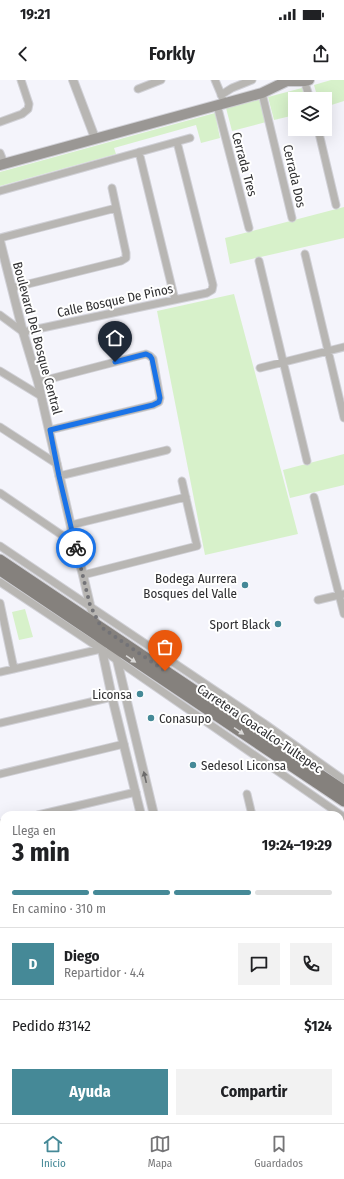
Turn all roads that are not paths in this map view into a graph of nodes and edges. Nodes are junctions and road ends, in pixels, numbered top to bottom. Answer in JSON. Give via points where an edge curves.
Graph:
{"nodes":[{"id":1,"x":21,"y":80,"type":"edge"},
{"id":2,"x":73,"y":80,"type":"edge"},
{"id":3,"x":161,"y":80,"type":"edge"},
{"id":4,"x":215,"y":80,"type":"edge"},
{"id":5,"x":252,"y":80,"type":"edge"},
{"id":6,"x":289,"y":80,"type":"edge"},
{"id":7,"x":306,"y":80,"type":"edge"},
{"id":8,"x":138,"y":89,"type":"dead end"},
{"id":9,"x":309,"y":92,"type":"edge"},
{"id":10,"x":262,"y":93,"type":"junction"},
{"id":11,"x":221,"y":101,"type":"junction"},
{"id":12,"x":0,"y":122,"type":"edge"},
{"id":13,"x":320,"y":136,"type":"edge"},
{"id":14,"x":96,"y":138,"type":"junction"},
{"id":15,"x":190,"y":138,"type":"dead end"},
{"id":16,"x":177,"y":142,"type":"junction"},
{"id":17,"x":139,"y":152,"type":"junction"},
{"id":18,"x":0,"y":153,"type":"edge"},
{"id":19,"x":2,"y":164,"type":"edge"},
{"id":20,"x":112,"y":188,"type":"dead end"},
{"id":21,"x":0,"y":191,"type":"edge"},
{"id":22,"x":336,"y":205,"type":"dead end"},
{"id":23,"x":116,"y":208,"type":"junction"},
{"id":24,"x":292,"y":218,"type":"dead end"},
{"id":25,"x":250,"y":228,"type":"dead end"},
{"id":26,"x":0,"y":239,"type":"edge"},
{"id":27,"x":305,"y":254,"type":"dead end"},
{"id":28,"x":259,"y":261,"type":"dead end"},
{"id":29,"x":12,"y":288,"type":"junction"},
{"id":30,"x":175,"y":300,"type":"junction"},
{"id":31,"x":0,"y":315,"type":"edge"},
{"id":32,"x":23,"y":332,"type":"junction"},
{"id":33,"x":344,"y":347,"type":"edge"},
{"id":34,"x":328,"y":351,"type":"junction"},
{"id":35,"x":283,"y":362,"type":"junction"},
{"id":36,"x":260,"y":368,"type":"dead end"},
{"id":37,"x":0,"y":371,"type":"edge"},
{"id":38,"x":38,"y":382,"type":"junction"},
{"id":39,"x":41,"y":396,"type":"junction"},
{"id":40,"x":344,"y":418,"type":"edge"},
{"id":41,"x":0,"y":428,"type":"edge"},
{"id":42,"x":50,"y":430,"type":"junction"},
{"id":43,"x":168,"y":450,"type":"dead end"},
{"id":44,"x":307,"y":461,"type":"dead end"},
{"id":45,"x":57,"y":464,"type":"junction"},
{"id":46,"x":59,"y":476,"type":"junction"},
{"id":47,"x":182,"y":481,"type":"dead end"},
{"id":48,"x":0,"y":493,"type":"edge"},
{"id":49,"x":186,"y":497,"type":"junction"},
{"id":50,"x":314,"y":497,"type":"dead end"},
{"id":51,"x":71,"y":525,"type":"junction"},
{"id":52,"x":75,"y":544,"type":"junction"},
{"id":53,"x":0,"y":546,"type":"edge"},
{"id":54,"x":0,"y":560,"type":"edge"},
{"id":55,"x":0,"y":570,"type":"edge"},
{"id":56,"x":83,"y":574,"type":"junction"},
{"id":57,"x":0,"y":582,"type":"edge"},
{"id":58,"x":342,"y":595,"type":"edge"},
{"id":59,"x":318,"y":600,"type":"dead end"},
{"id":60,"x":0,"y":603,"type":"edge"},
{"id":61,"x":90,"y":605,"type":"junction"},
{"id":62,"x":344,"y":614,"type":"edge"},
{"id":63,"x":99,"y":630,"type":"junction"},
{"id":64,"x":105,"y":646,"type":"junction"},
{"id":65,"x":117,"y":660,"type":"junction"},
{"id":66,"x":14,"y":669,"type":"junction"},
{"id":67,"x":0,"y":672,"type":"edge"},
{"id":68,"x":112,"y":697,"type":"junction"},
{"id":69,"x":131,"y":718,"type":"junction"},
{"id":70,"x":118,"y":722,"type":"junction"},
{"id":71,"x":0,"y":723,"type":"edge"},
{"id":72,"x":124,"y":744,"type":"junction"},
{"id":73,"x":0,"y":774,"type":"edge"},
{"id":74,"x":344,"y":780,"type":"edge"},
{"id":75,"x":344,"y":790,"type":"edge"},
{"id":76,"x":136,"y":792,"type":"junction"},
{"id":77,"x":247,"y":794,"type":"dead end"},
{"id":78,"x":344,"y":801,"type":"edge"},
{"id":79,"x":55,"y":811,"type":"edge"},
{"id":80,"x":140,"y":811,"type":"edge"},
{"id":81,"x":153,"y":811,"type":"edge"},
{"id":82,"x":251,"y":811,"type":"edge"},
{"id":83,"x":335,"y":811,"type":"edge"}],
"edges":[{"from":1,"to":12,"type":"street","via":[[29,104],[28,109],[22,114]]},
{"from":2,"to":14,"type":"street"},
{"from":3,"to":8,"type":"street"},
{"from":4,"to":11,"type":"street","name":"Cerrada Tres"},
{"from":5,"to":11,"type":"street","via":[[232,88]]},
{"from":6,"to":7,"type":"main road"},
{"from":6,"to":10,"type":"main road"},
{"from":7,"to":9,"type":"street"},
{"from":10,"to":11,"type":"main road"},
{"from":10,"to":24,"type":"street","name":"Cerrada Dos"},
{"from":11,"to":14,"type":"main road"},
{"from":11,"to":25,"type":"street","name":"Cerrada Tres"},
{"from":13,"to":22,"type":"street"},
{"from":14,"to":19,"type":"main road"},
{"from":15,"to":16,"type":"street"},
{"from":16,"to":17,"type":"street"},
{"from":16,"to":30,"type":"street","name":"Calle Bosque De Pinos","via":[[213,285],[212,290],[207,293]]},
{"from":17,"to":21,"type":"street"},
{"from":17,"to":30,"type":"street"},
{"from":18,"to":19,"type":"street"},
{"from":20,"to":23,"type":"street"},
{"from":23,"to":26,"type":"street"},
{"from":23,"to":29,"type":"street","via":[[126,258]]},
{"from":26,"to":29,"type":"street","name":"Boulevard Del Bosque Central"},
{"from":27,"to":34,"type":"street"},
{"from":28,"to":35,"type":"street"},
{"from":29,"to":32,"type":"street","name":"Boulevard Del Bosque Central"},
{"from":30,"to":32,"type":"street","name":"Calle Bosque De Pinos"},
{"from":31,"to":32,"type":"street"},
{"from":32,"to":38,"type":"street","name":"Boulevard Del Bosque Central"},
{"from":33,"to":34,"type":"street"},
{"from":34,"to":35,"type":"street"},
{"from":34,"to":40,"type":"street"},
{"from":35,"to":36,"type":"street"},
{"from":35,"to":44,"type":"street"},
{"from":37,"to":39,"type":"street"},
{"from":38,"to":39,"type":"street","name":"Boulevard Del Bosque Central"},
{"from":38,"to":42,"type":"street","via":[[146,354],[152,359],[159,402]]},
{"from":39,"to":42,"type":"street","name":"Boulevard Del Bosque Central"},
{"from":41,"to":45,"type":"street"},
{"from":42,"to":45,"type":"street","name":"Boulevard Del Bosque Central"},
{"from":43,"to":46,"type":"street"},
{"from":45,"to":46,"type":"street","name":"Boulevard Del Bosque Central"},
{"from":46,"to":51,"type":"street","name":"Boulevard Del Bosque Central"},
{"from":47,"to":49,"type":"street"},
{"from":48,"to":52,"type":"street"},
{"from":49,"to":51,"type":"street"},
{"from":49,"to":56,"type":"street","via":[[196,546]]},
{"from":50,"to":58,"type":"street"},
{"from":51,"to":52,"type":"street","name":"Boulevard Del Bosque Central"},
{"from":52,"to":56,"type":"street","name":"Boulevard Del Bosque Central"},
{"from":53,"to":61,"type":"street"},
{"from":54,"to":63,"type":"main road","name":"Carretera Coacalco-Tultepec"},
{"from":55,"to":63,"type":"main road","name":"Carretera Coacalco-Tultepec"},
{"from":56,"to":61,"type":"street","name":"Boulevard Del Bosque Central"},
{"from":57,"to":64,"type":"street"},
{"from":58,"to":59,"type":"street"},
{"from":58,"to":62,"type":"street"},
{"from":60,"to":66,"type":"street"},
{"from":61,"to":63,"type":"street","name":"Boulevard Del Bosque Central"},
{"from":61,"to":74,"type":"street"},
{"from":63,"to":64,"type":"main road","name":"Carretera Coacalco-Tultepec"},
{"from":63,"to":75,"type":"main road","name":"Carretera Coacalco-Tultepec"},
{"from":64,"to":65,"type":"street"},
{"from":64,"to":66,"type":"street"},
{"from":64,"to":68,"type":"street"},
{"from":64,"to":78,"type":"main road","name":"Carretera Coacalco-Tultepec","one_way":true},
{"from":65,"to":69,"type":"street"},
{"from":65,"to":83,"type":"street"},
{"from":66,"to":67,"type":"street"},
{"from":68,"to":70,"type":"street"},
{"from":68,"to":71,"type":"street"},
{"from":69,"to":70,"type":"street"},
{"from":81,"to":69,"type":"street","one_way":true},
{"from":70,"to":72,"type":"street"},
{"from":72,"to":73,"type":"street"},
{"from":72,"to":76,"type":"street"},
{"from":76,"to":79,"type":"street"},
{"from":76,"to":80,"type":"street"},
{"from":77,"to":82,"type":"street"}]}
